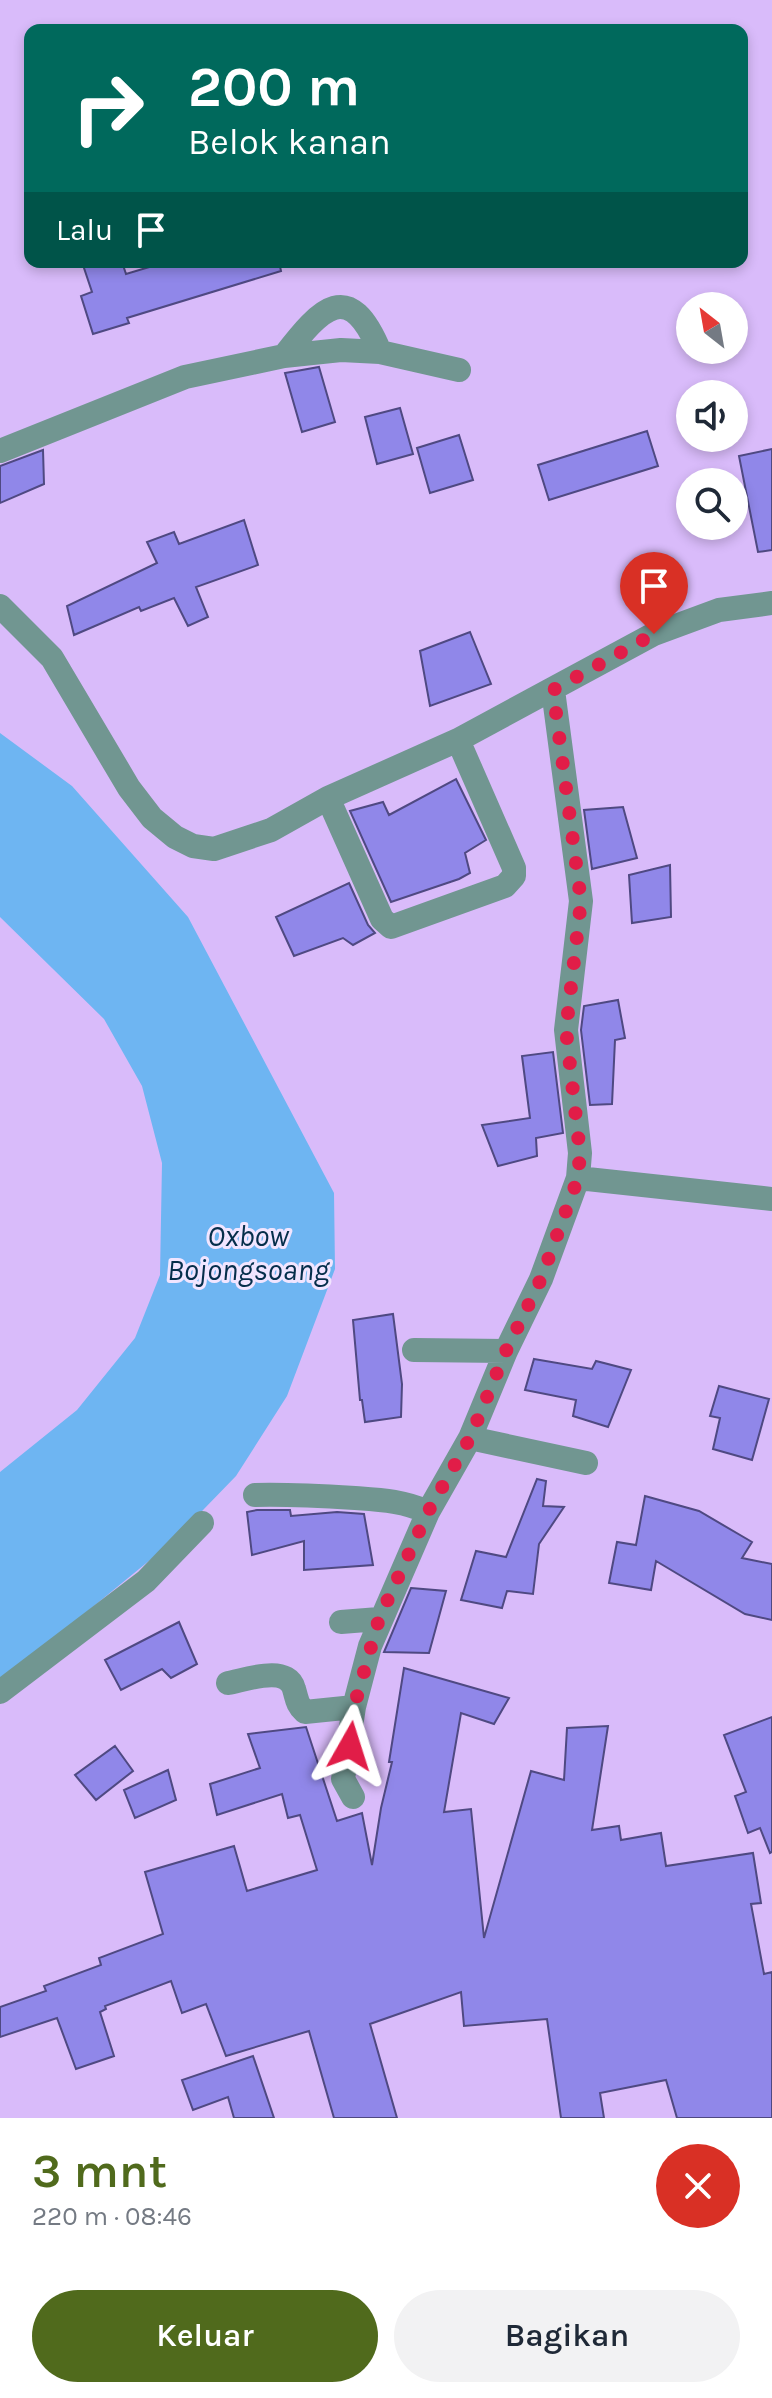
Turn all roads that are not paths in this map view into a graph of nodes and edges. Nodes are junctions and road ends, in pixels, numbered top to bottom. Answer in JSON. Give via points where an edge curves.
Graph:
{"nodes":[{"id":1,"x":380,"y":352,"type":"junction"},
{"id":2,"x":284,"y":356,"type":"junction"},
{"id":3,"x":459,"y":370,"type":"dead end"},
{"id":4,"x":0,"y":451,"type":"edge"},
{"id":5,"x":772,"y":603,"type":"edge"},
{"id":6,"x":0,"y":606,"type":"edge"},
{"id":7,"x":553,"y":690,"type":"junction"},
{"id":8,"x":458,"y":740,"type":"junction"},
{"id":9,"x":328,"y":798,"type":"junction"},
{"id":10,"x":578,"y":1178,"type":"junction"},
{"id":11,"x":772,"y":1199,"type":"edge"},
{"id":12,"x":414,"y":1350,"type":"dead end"},
{"id":13,"x":506,"y":1351,"type":"junction"},
{"id":14,"x":470,"y":1438,"type":"junction"},
{"id":15,"x":586,"y":1463,"type":"dead end"},
{"id":16,"x":255,"y":1495,"type":"dead end"},
{"id":17,"x":428,"y":1512,"type":"junction"},
{"id":18,"x":202,"y":1523,"type":"dead end"},
{"id":19,"x":379,"y":1619,"type":"junction"},
{"id":20,"x":341,"y":1622,"type":"dead end"},
{"id":21,"x":228,"y":1683,"type":"dead end"},
{"id":22,"x":0,"y":1692,"type":"edge"},
{"id":23,"x":354,"y":1707,"type":"junction"},
{"id":24,"x":353,"y":1797,"type":"dead end"}],
"edges":[{"from":1,"to":2,"type":"street"},
{"from":1,"to":2,"type":"street","via":[[373,333],[345,306],[318,316]]},
{"from":1,"to":3,"type":"street"},
{"from":2,"to":4,"type":"street","via":[[185,377]]},
{"from":5,"to":7,"type":"street","via":[[719,610],[654,634]]},
{"from":6,"to":9,"type":"street","via":[[52,658],[129,788],[175,837],[214,849],[271,830]]},
{"from":7,"to":8,"type":"street"},
{"from":7,"to":10,"type":"street","via":[[581,901],[566,1030],[580,1153]]},
{"from":8,"to":9,"type":"street"},
{"from":8,"to":9,"type":"street","via":[[514,868],[505,886],[391,927],[382,919]]},
{"from":10,"to":11,"type":"street"},
{"from":10,"to":13,"type":"street","via":[[541,1279]]},
{"from":12,"to":13,"type":"street"},
{"from":13,"to":14,"type":"street"},
{"from":14,"to":15,"type":"street"},
{"from":14,"to":17,"type":"street"},
{"from":16,"to":17,"type":"street","via":[[384,1499]]},
{"from":17,"to":19,"type":"street"},
{"from":18,"to":22,"type":"street","via":[[146,1581]]},
{"from":19,"to":20,"type":"street"},
{"from":19,"to":23,"type":"street"},
{"from":21,"to":23,"type":"street","via":[[283,1676],[292,1683],[305,1712]]},
{"from":23,"to":24,"type":"street","via":[[343,1779]]}]}
